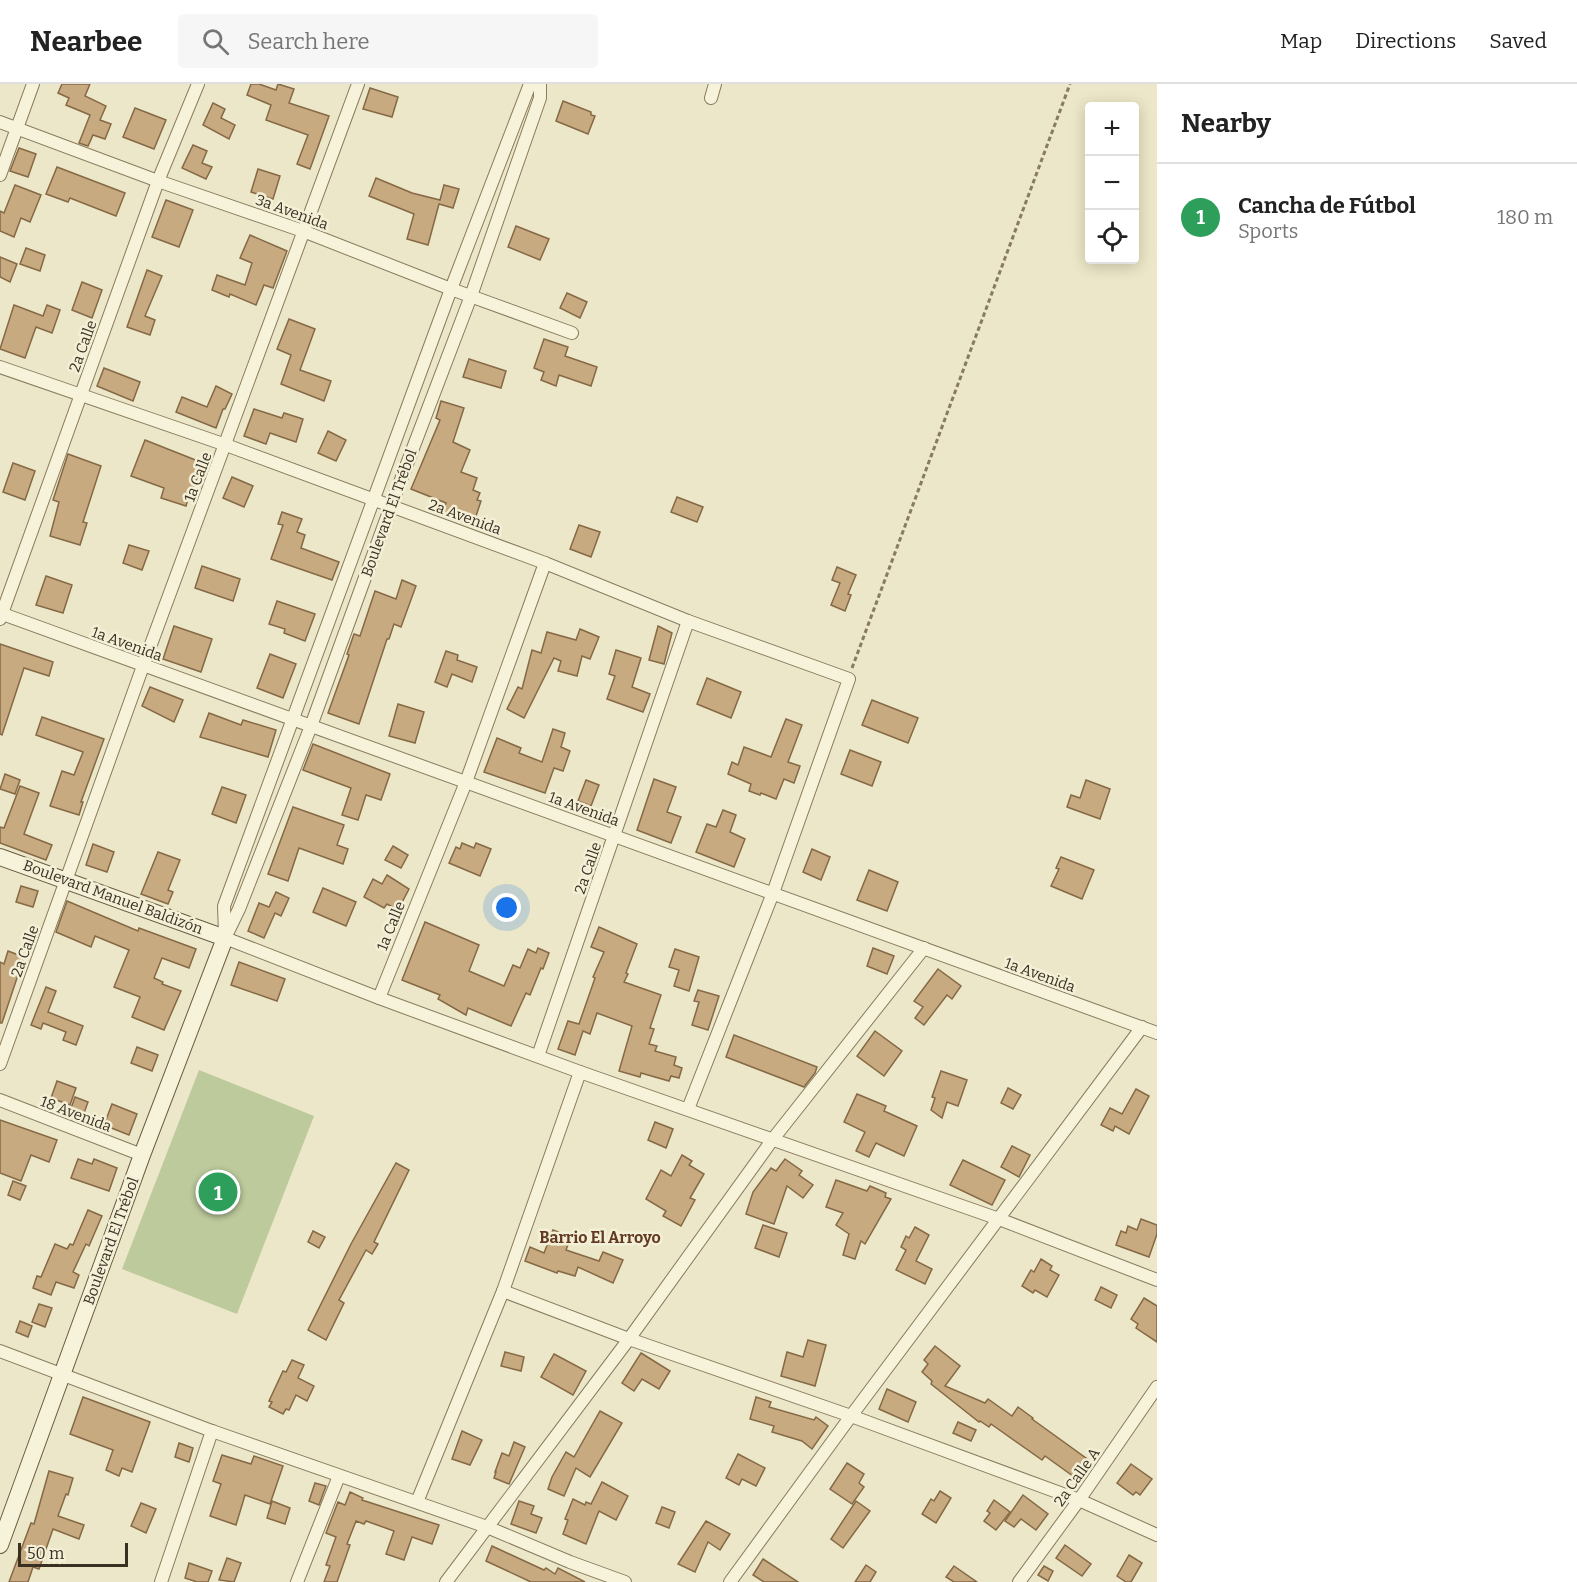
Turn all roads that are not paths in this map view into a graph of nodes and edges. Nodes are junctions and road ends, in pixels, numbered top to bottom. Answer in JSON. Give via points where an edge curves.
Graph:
{"nodes":[{"id":1,"x":33,"y":84,"type":"edge"},
{"id":2,"x":198,"y":84,"type":"edge"},
{"id":3,"x":358,"y":84,"type":"edge"},
{"id":4,"x":530,"y":84,"type":"edge"},
{"id":5,"x":540,"y":84,"type":"edge"},
{"id":6,"x":715,"y":84,"type":"edge"},
{"id":7,"x":711,"y":98,"type":"dead end"},
{"id":8,"x":0,"y":122,"type":"edge"},
{"id":9,"x":18,"y":129,"type":"junction"},
{"id":10,"x":0,"y":175,"type":"edge"},
{"id":11,"x":158,"y":181,"type":"junction"},
{"id":12,"x":303,"y":231,"type":"junction"},
{"id":13,"x":451,"y":289,"type":"junction"},
{"id":14,"x":471,"y":296,"type":"junction"},
{"id":15,"x":572,"y":333,"type":"dead end"},
{"id":16,"x":0,"y":367,"type":"edge"},
{"id":17,"x":81,"y":396,"type":"junction"},
{"id":18,"x":226,"y":445,"type":"junction"},
{"id":19,"x":375,"y":500,"type":"junction"},
{"id":20,"x":391,"y":506,"type":"junction"},
{"id":21,"x":545,"y":563,"type":"junction"},
{"id":22,"x":1,"y":615,"type":"edge"},
{"id":23,"x":688,"y":621,"type":"junction"},
{"id":24,"x":143,"y":666,"type":"junction"},
{"id":25,"x":294,"y":720,"type":"junction"},
{"id":26,"x":310,"y":726,"type":"junction"},
{"id":27,"x":466,"y":782,"type":"junction"},
{"id":28,"x":615,"y":837,"type":"junction"},
{"id":29,"x":0,"y":857,"type":"edge"},
{"id":30,"x":67,"y":881,"type":"junction"},
{"id":31,"x":772,"y":893,"type":"junction"},
{"id":32,"x":225,"y":938,"type":"junction"},
{"id":33,"x":924,"y":948,"type":"junction"},
{"id":34,"x":379,"y":998,"type":"junction"},
{"id":35,"x":1142,"y":1027,"type":"junction"},
{"id":36,"x":1157,"y":1033,"type":"edge"},
{"id":37,"x":538,"y":1056,"type":"junction"},
{"id":38,"x":0,"y":1064,"type":"edge"},
{"id":39,"x":580,"y":1072,"type":"junction"},
{"id":40,"x":0,"y":1100,"type":"edge"},
{"id":41,"x":688,"y":1109,"type":"junction"},
{"id":42,"x":773,"y":1139,"type":"junction"},
{"id":43,"x":142,"y":1155,"type":"junction"},
{"id":44,"x":999,"y":1219,"type":"junction"},
{"id":45,"x":1157,"y":1280,"type":"edge"},
{"id":46,"x":503,"y":1291,"type":"junction"},
{"id":47,"x":629,"y":1339,"type":"junction"},
{"id":48,"x":0,"y":1351,"type":"edge"},
{"id":49,"x":62,"y":1374,"type":"junction"},
{"id":50,"x":1157,"y":1387,"type":"edge"},
{"id":51,"x":851,"y":1416,"type":"junction"},
{"id":52,"x":212,"y":1431,"type":"junction"},
{"id":53,"x":339,"y":1476,"type":"junction"},
{"id":54,"x":1079,"y":1500,"type":"junction"},
{"id":55,"x":417,"y":1502,"type":"junction"},
{"id":56,"x":487,"y":1527,"type":"junction"},
{"id":57,"x":1157,"y":1535,"type":"edge"},
{"id":58,"x":0,"y":1545,"type":"edge"},
{"id":59,"x":161,"y":1582,"type":"edge"},
{"id":60,"x":297,"y":1582,"type":"edge"},
{"id":61,"x":446,"y":1582,"type":"edge"},
{"id":62,"x":625,"y":1582,"type":"edge"},
{"id":63,"x":730,"y":1582,"type":"edge"},
{"id":64,"x":1019,"y":1582,"type":"edge"}],
"edges":[{"from":1,"to":9,"type":"street"},
{"from":2,"to":11,"type":"street","name":"2a Calle"},
{"from":3,"to":12,"type":"street","name":"1a Calle"},
{"from":4,"to":13,"type":"street","name":"Boulevard El Trébol"},
{"from":5,"to":14,"type":"street","name":"Boulevard El Trébol","via":[[540,98]]},
{"from":6,"to":7,"type":"street"},
{"from":8,"to":9,"type":"street","name":"3a Avenida"},
{"from":9,"to":10,"type":"street"},
{"from":9,"to":11,"type":"street","name":"3a Avenida"},
{"from":11,"to":12,"type":"street","name":"3a Avenida"},
{"from":11,"to":17,"type":"street","name":"2a Calle"},
{"from":12,"to":13,"type":"street","name":"3a Avenida"},
{"from":12,"to":18,"type":"street","name":"1a Calle"},
{"from":13,"to":14,"type":"street","name":"3a Avenida"},
{"from":13,"to":19,"type":"street","name":"Boulevard El Trébol"},
{"from":14,"to":15,"type":"street","name":"3a Avenida"},
{"from":14,"to":20,"type":"street","name":"Boulevard El Trébol"},
{"from":16,"to":17,"type":"street","name":"2a Avenida"},
{"from":17,"to":18,"type":"street","name":"2a Avenida"},
{"from":17,"to":22,"type":"street","name":"2a Calle"},
{"from":18,"to":19,"type":"street","name":"2a Avenida"},
{"from":18,"to":24,"type":"street","name":"1a Calle"},
{"from":19,"to":20,"type":"street","name":"2a Avenida"},
{"from":19,"to":25,"type":"street","name":"Boulevard El Trébol"},
{"from":20,"to":21,"type":"street","name":"2a Avenida"},
{"from":20,"to":26,"type":"street","name":"Boulevard El Trébol"},
{"from":21,"to":23,"type":"street","name":"2a Avenida"},
{"from":21,"to":27,"type":"street","name":"1a Calle"},
{"from":22,"to":24,"type":"street","name":"1a Avenida"},
{"from":23,"to":28,"type":"street","name":"2a Calle"},
{"from":23,"to":31,"type":"street","name":"2a Avenida","via":[[849,679]]},
{"from":24,"to":25,"type":"street","name":"1a Avenida"},
{"from":24,"to":30,"type":"street","name":"1a Calle"},
{"from":25,"to":26,"type":"street","name":"1a Avenida"},
{"from":25,"to":32,"type":"street","name":"Boulevard El Trébol","via":[[224,906]]},
{"from":26,"to":27,"type":"street","name":"1a Avenida"},
{"from":26,"to":32,"type":"street","name":"Boulevard El Trébol"},
{"from":27,"to":28,"type":"street","name":"1a Avenida"},
{"from":27,"to":34,"type":"street","name":"1a Calle"},
{"from":28,"to":31,"type":"street","name":"1a Avenida"},
{"from":28,"to":37,"type":"street","name":"2a Calle"},
{"from":29,"to":30,"type":"main road","name":"Boulevard Manuel Baldizón"},
{"from":30,"to":32,"type":"main road","name":"Boulevard Manuel Baldizón"},
{"from":30,"to":38,"type":"street","name":"2a Calle"},
{"from":31,"to":33,"type":"street","name":"1a Avenida"},
{"from":31,"to":41,"type":"street"},
{"from":32,"to":34,"type":"street"},
{"from":32,"to":43,"type":"main road","name":"Boulevard El Trébol"},
{"from":33,"to":35,"type":"street","name":"1a Avenida"},
{"from":33,"to":42,"type":"street"},
{"from":34,"to":37,"type":"street"},
{"from":35,"to":36,"type":"street","name":"1a Avenida"},
{"from":35,"to":44,"type":"street"},
{"from":37,"to":39,"type":"street"},
{"from":39,"to":41,"type":"street"},
{"from":39,"to":46,"type":"street"},
{"from":40,"to":43,"type":"street","name":"18 Avenida"},
{"from":41,"to":42,"type":"street"},
{"from":42,"to":44,"type":"street"},
{"from":42,"to":47,"type":"street"},
{"from":43,"to":49,"type":"main road","name":"Boulevard El Trébol"},
{"from":44,"to":45,"type":"street"},
{"from":44,"to":51,"type":"street"},
{"from":46,"to":47,"type":"street"},
{"from":46,"to":55,"type":"street"},
{"from":47,"to":51,"type":"street"},
{"from":47,"to":56,"type":"street"},
{"from":48,"to":49,"type":"street"},
{"from":49,"to":52,"type":"street"},
{"from":49,"to":58,"type":"main road","name":"Boulevard El Trébol"},
{"from":50,"to":54,"type":"street","name":"2a Calle A"},
{"from":51,"to":54,"type":"street"},
{"from":51,"to":63,"type":"street"},
{"from":52,"to":53,"type":"street"},
{"from":52,"to":59,"type":"street"},
{"from":53,"to":55,"type":"street"},
{"from":53,"to":60,"type":"street"},
{"from":54,"to":57,"type":"street"},
{"from":54,"to":64,"type":"street","name":"2a Calle A"},
{"from":55,"to":56,"type":"street"},
{"from":56,"to":61,"type":"street"},
{"from":56,"to":62,"type":"street"}]}
